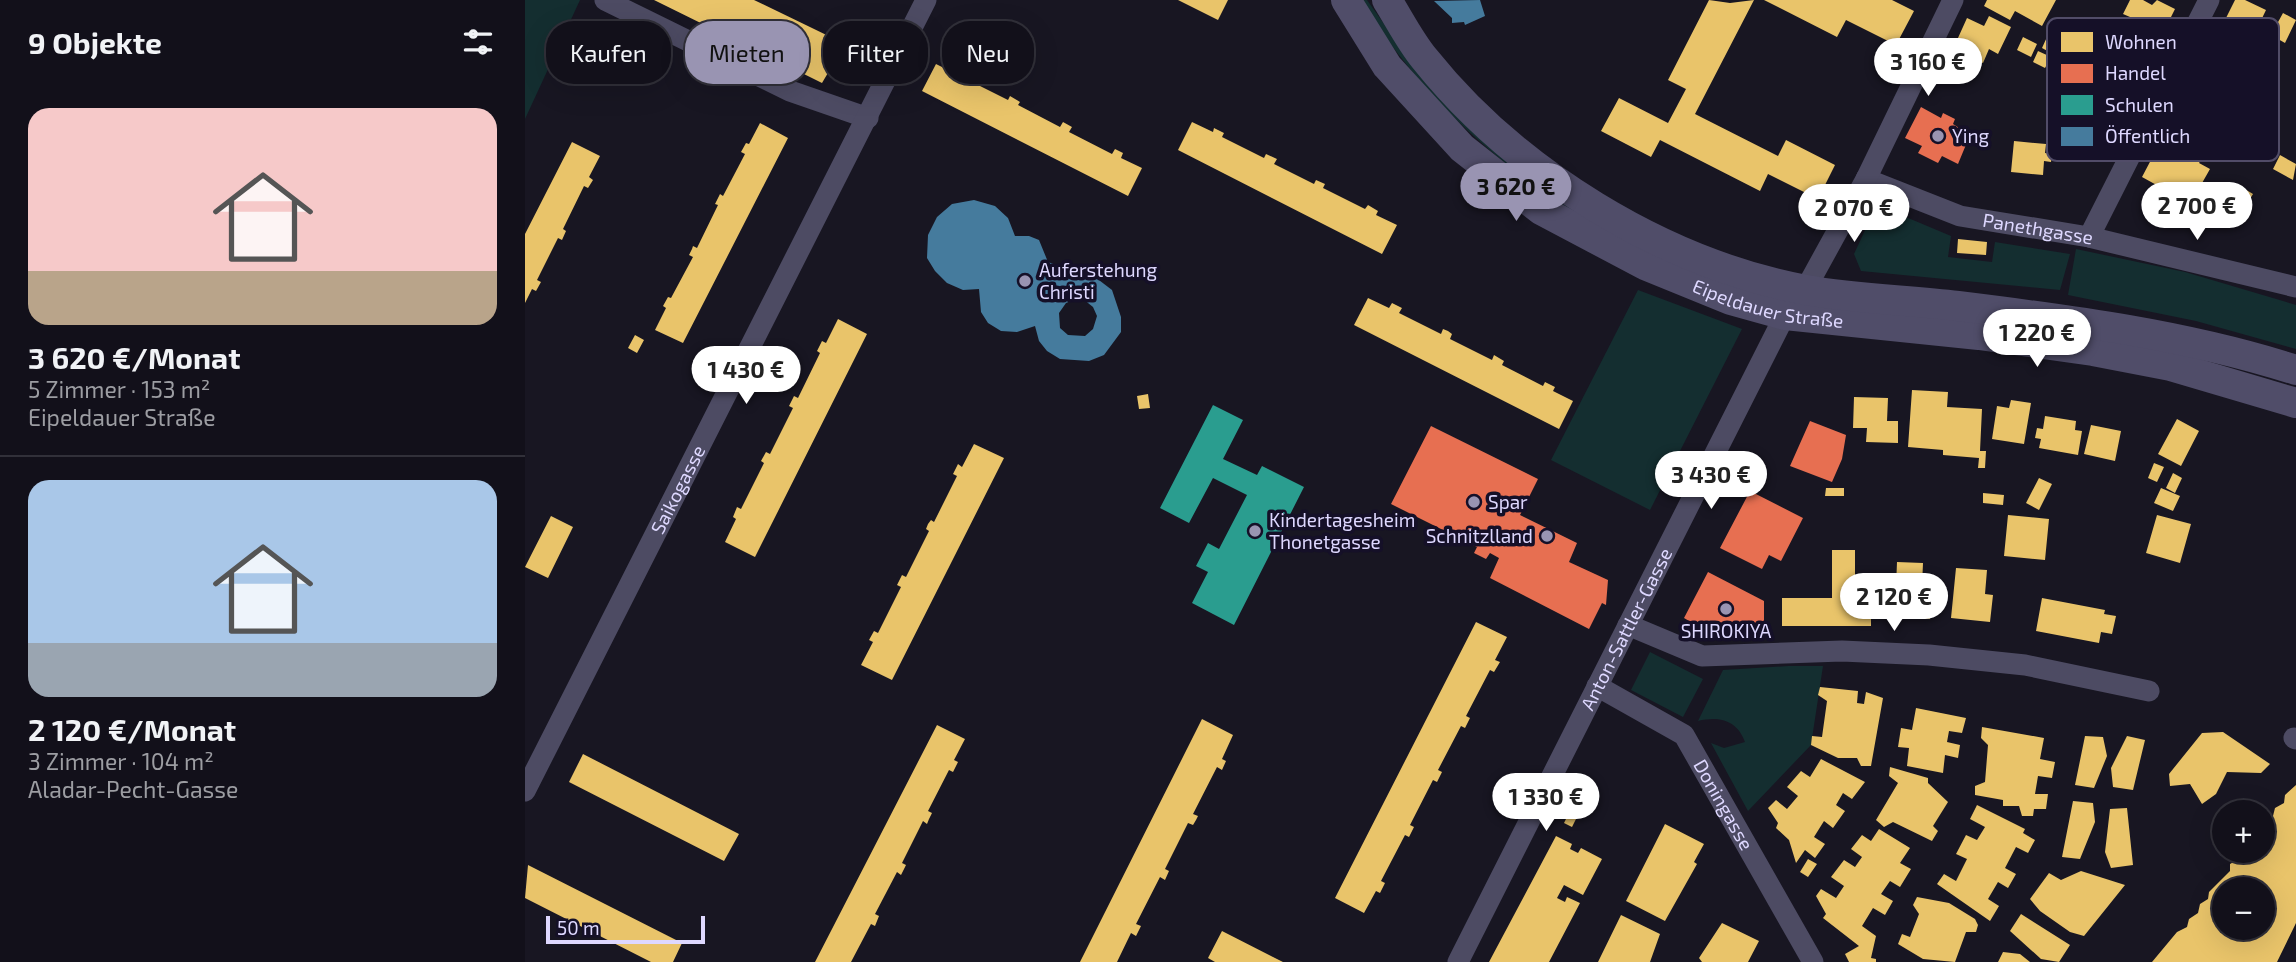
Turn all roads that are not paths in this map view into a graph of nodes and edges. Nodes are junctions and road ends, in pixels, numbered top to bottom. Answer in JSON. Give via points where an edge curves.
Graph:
{"nodes":[{"id":1,"x":605,"y":0,"type":"edge"},
{"id":2,"x":926,"y":0,"type":"edge"},
{"id":3,"x":1346,"y":0,"type":"edge"},
{"id":4,"x":1387,"y":0,"type":"edge"},
{"id":5,"x":1953,"y":0,"type":"edge"},
{"id":6,"x":2209,"y":0,"type":"edge"},
{"id":7,"x":2200,"y":18,"type":"edge"},
{"id":8,"x":868,"y":117,"type":"junction"},
{"id":9,"x":2127,"y":161,"type":"edge"},
{"id":10,"x":1866,"y":178,"type":"junction"},
{"id":11,"x":2089,"y":237,"type":"junction"},
{"id":12,"x":2296,"y":287,"type":"edge"},
{"id":13,"x":1805,"y":290,"type":"junction"},
{"id":14,"x":1785,"y":315,"type":"junction"},
{"id":15,"x":2296,"y":370,"type":"edge"},
{"id":16,"x":2296,"y":403,"type":"edge"},
{"id":17,"x":1628,"y":625,"type":"junction"},
{"id":18,"x":1597,"y":686,"type":"junction"},
{"id":19,"x":2149,"y":691,"type":"dead end"},
{"id":20,"x":525,"y":791,"type":"edge"},
{"id":21,"x":1458,"y":962,"type":"edge"},
{"id":22,"x":1812,"y":962,"type":"edge"}],
"edges":[{"from":1,"to":8,"type":"street","via":[[790,91]]},
{"from":2,"to":8,"type":"street","name":"Saikogasse"},
{"from":3,"to":14,"type":"main road","name":"Eipeldauer Straße","via":[[1387,66],[1462,148],[1541,211],[1645,265]]},
{"from":4,"to":13,"type":"main road","name":"Eipeldauer Straße","via":[[1423,58],[1490,128],[1553,180],[1638,231],[1720,265]]},
{"from":5,"to":10,"type":"street","name":"Anton-Sattler-Gasse"},
{"from":6,"to":7,"type":"street"},
{"from":8,"to":20,"type":"street","name":"Saikogasse"},
{"from":9,"to":11,"type":"street"},
{"from":10,"to":11,"type":"street","name":"Panethgasse","via":[[1960,216]]},
{"from":10,"to":13,"type":"street","name":"Anton-Sattler-Gasse"},
{"from":11,"to":12,"type":"street","name":"Panethgasse"},
{"from":13,"to":14,"type":"street","name":"Anton-Sattler-Gasse"},
{"from":13,"to":15,"type":"main road","name":"Eipeldauer Straße","via":[[2091,324],[2187,341]]},
{"from":14,"to":16,"type":"main road","name":"Eipeldauer Straße","via":[[2093,351],[2182,369]]},
{"from":14,"to":17,"type":"street","name":"Anton-Sattler-Gasse"},
{"from":17,"to":18,"type":"street","name":"Anton-Sattler-Gasse"},
{"from":17,"to":19,"type":"street","via":[[1702,656],[1929,655],[2025,665]]},
{"from":18,"to":21,"type":"street","name":"Anton-Sattler-Gasse"},
{"from":18,"to":22,"type":"street","name":"Doningasse","via":[[1684,735]]}]}
